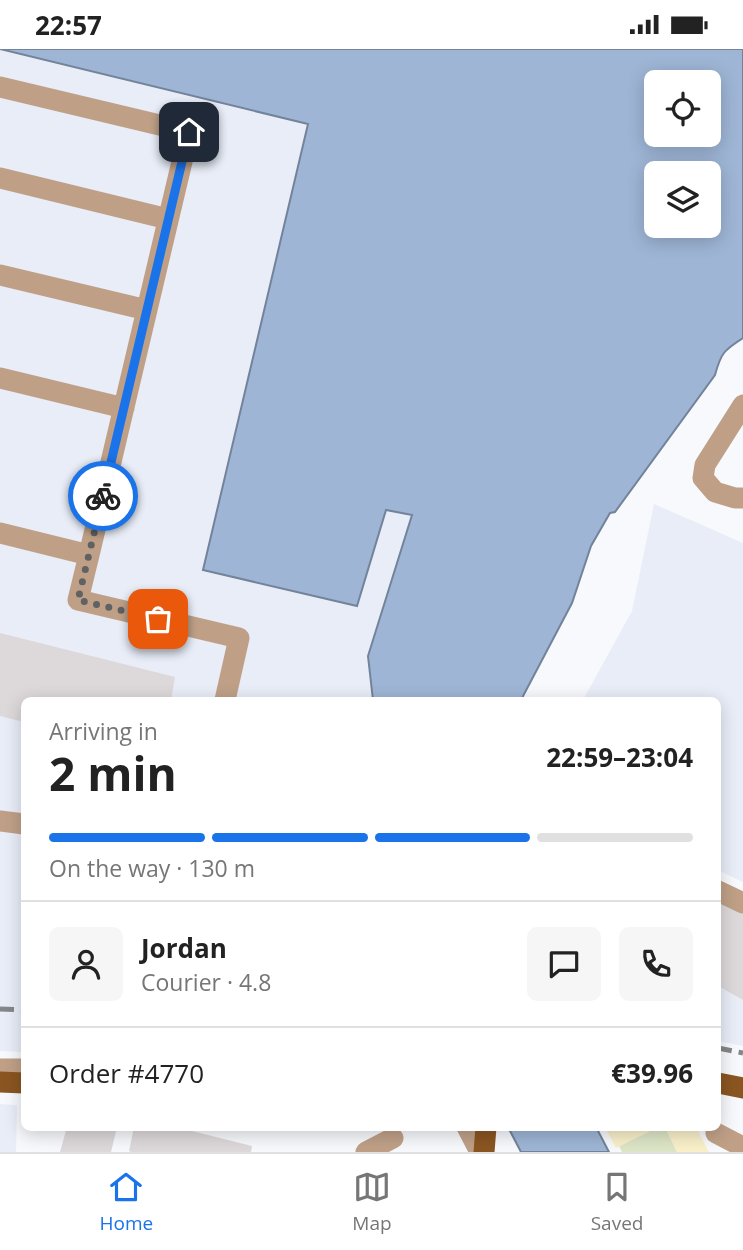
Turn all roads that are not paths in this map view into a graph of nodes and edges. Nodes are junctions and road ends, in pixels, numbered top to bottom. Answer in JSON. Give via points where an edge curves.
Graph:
{"nodes":[{"id":1,"x":0,"y":87,"type":"edge"},
{"id":2,"x":0,"y":178,"type":"edge"},
{"id":3,"x":168,"y":219,"type":"junction"},
{"id":4,"x":0,"y":275,"type":"edge"},
{"id":5,"x":147,"y":310,"type":"junction"},
{"id":6,"x":0,"y":378,"type":"edge"},
{"id":7,"x":743,"y":405,"type":"edge"},
{"id":8,"x":124,"y":408,"type":"junction"},
{"id":9,"x":743,"y":498,"type":"edge"},
{"id":10,"x":0,"y":533,"type":"edge"},
{"id":11,"x":89,"y":555,"type":"junction"},
{"id":12,"x":226,"y":697,"type":"edge"},
{"id":13,"x":0,"y":821,"type":"edge"},
{"id":14,"x":21,"y":824,"type":"edge"},
{"id":15,"x":721,"y":892,"type":"edge"},
{"id":16,"x":743,"y":903,"type":"edge"},
{"id":17,"x":0,"y":1069,"type":"edge"},
{"id":18,"x":21,"y":1069,"type":"edge"},
{"id":19,"x":0,"y":1082,"type":"edge"},
{"id":20,"x":21,"y":1083,"type":"edge"},
{"id":21,"x":721,"y":1084,"type":"edge"},
{"id":22,"x":743,"y":1088,"type":"edge"},
{"id":23,"x":469,"y":1131,"type":"edge"},
{"id":24,"x":485,"y":1131,"type":"edge"},
{"id":25,"x":716,"y":1133,"type":"dead end"},
{"id":26,"x":393,"y":1138,"type":"dead end"},
{"id":27,"x":743,"y":1147,"type":"edge"},
{"id":28,"x":366,"y":1152,"type":"edge"},
{"id":29,"x":482,"y":1152,"type":"edge"}],
"edges":[{"from":1,"to":3,"type":"street","via":[[189,132]]},
{"from":2,"to":3,"type":"street"},
{"from":3,"to":5,"type":"street"},
{"from":4,"to":5,"type":"street"},
{"from":5,"to":8,"type":"street"},
{"from":6,"to":8,"type":"street"},
{"from":7,"to":9,"type":"street","via":[[705,464],[704,478],[715,492]]},
{"from":8,"to":11,"type":"street"},
{"from":10,"to":11,"type":"street"},
{"from":11,"to":12,"type":"street","via":[[78,600],[239,638]]},
{"from":13,"to":14,"type":"street"},
{"from":15,"to":16,"type":"street"},
{"from":17,"to":18,"type":"street"},
{"from":19,"to":20,"type":"main road"},
{"from":21,"to":22,"type":"main road"},
{"from":23,"to":29,"type":"street"},
{"from":24,"to":29,"type":"main road"},
{"from":25,"to":27,"type":"street"},
{"from":26,"to":28,"type":"street"}]}
